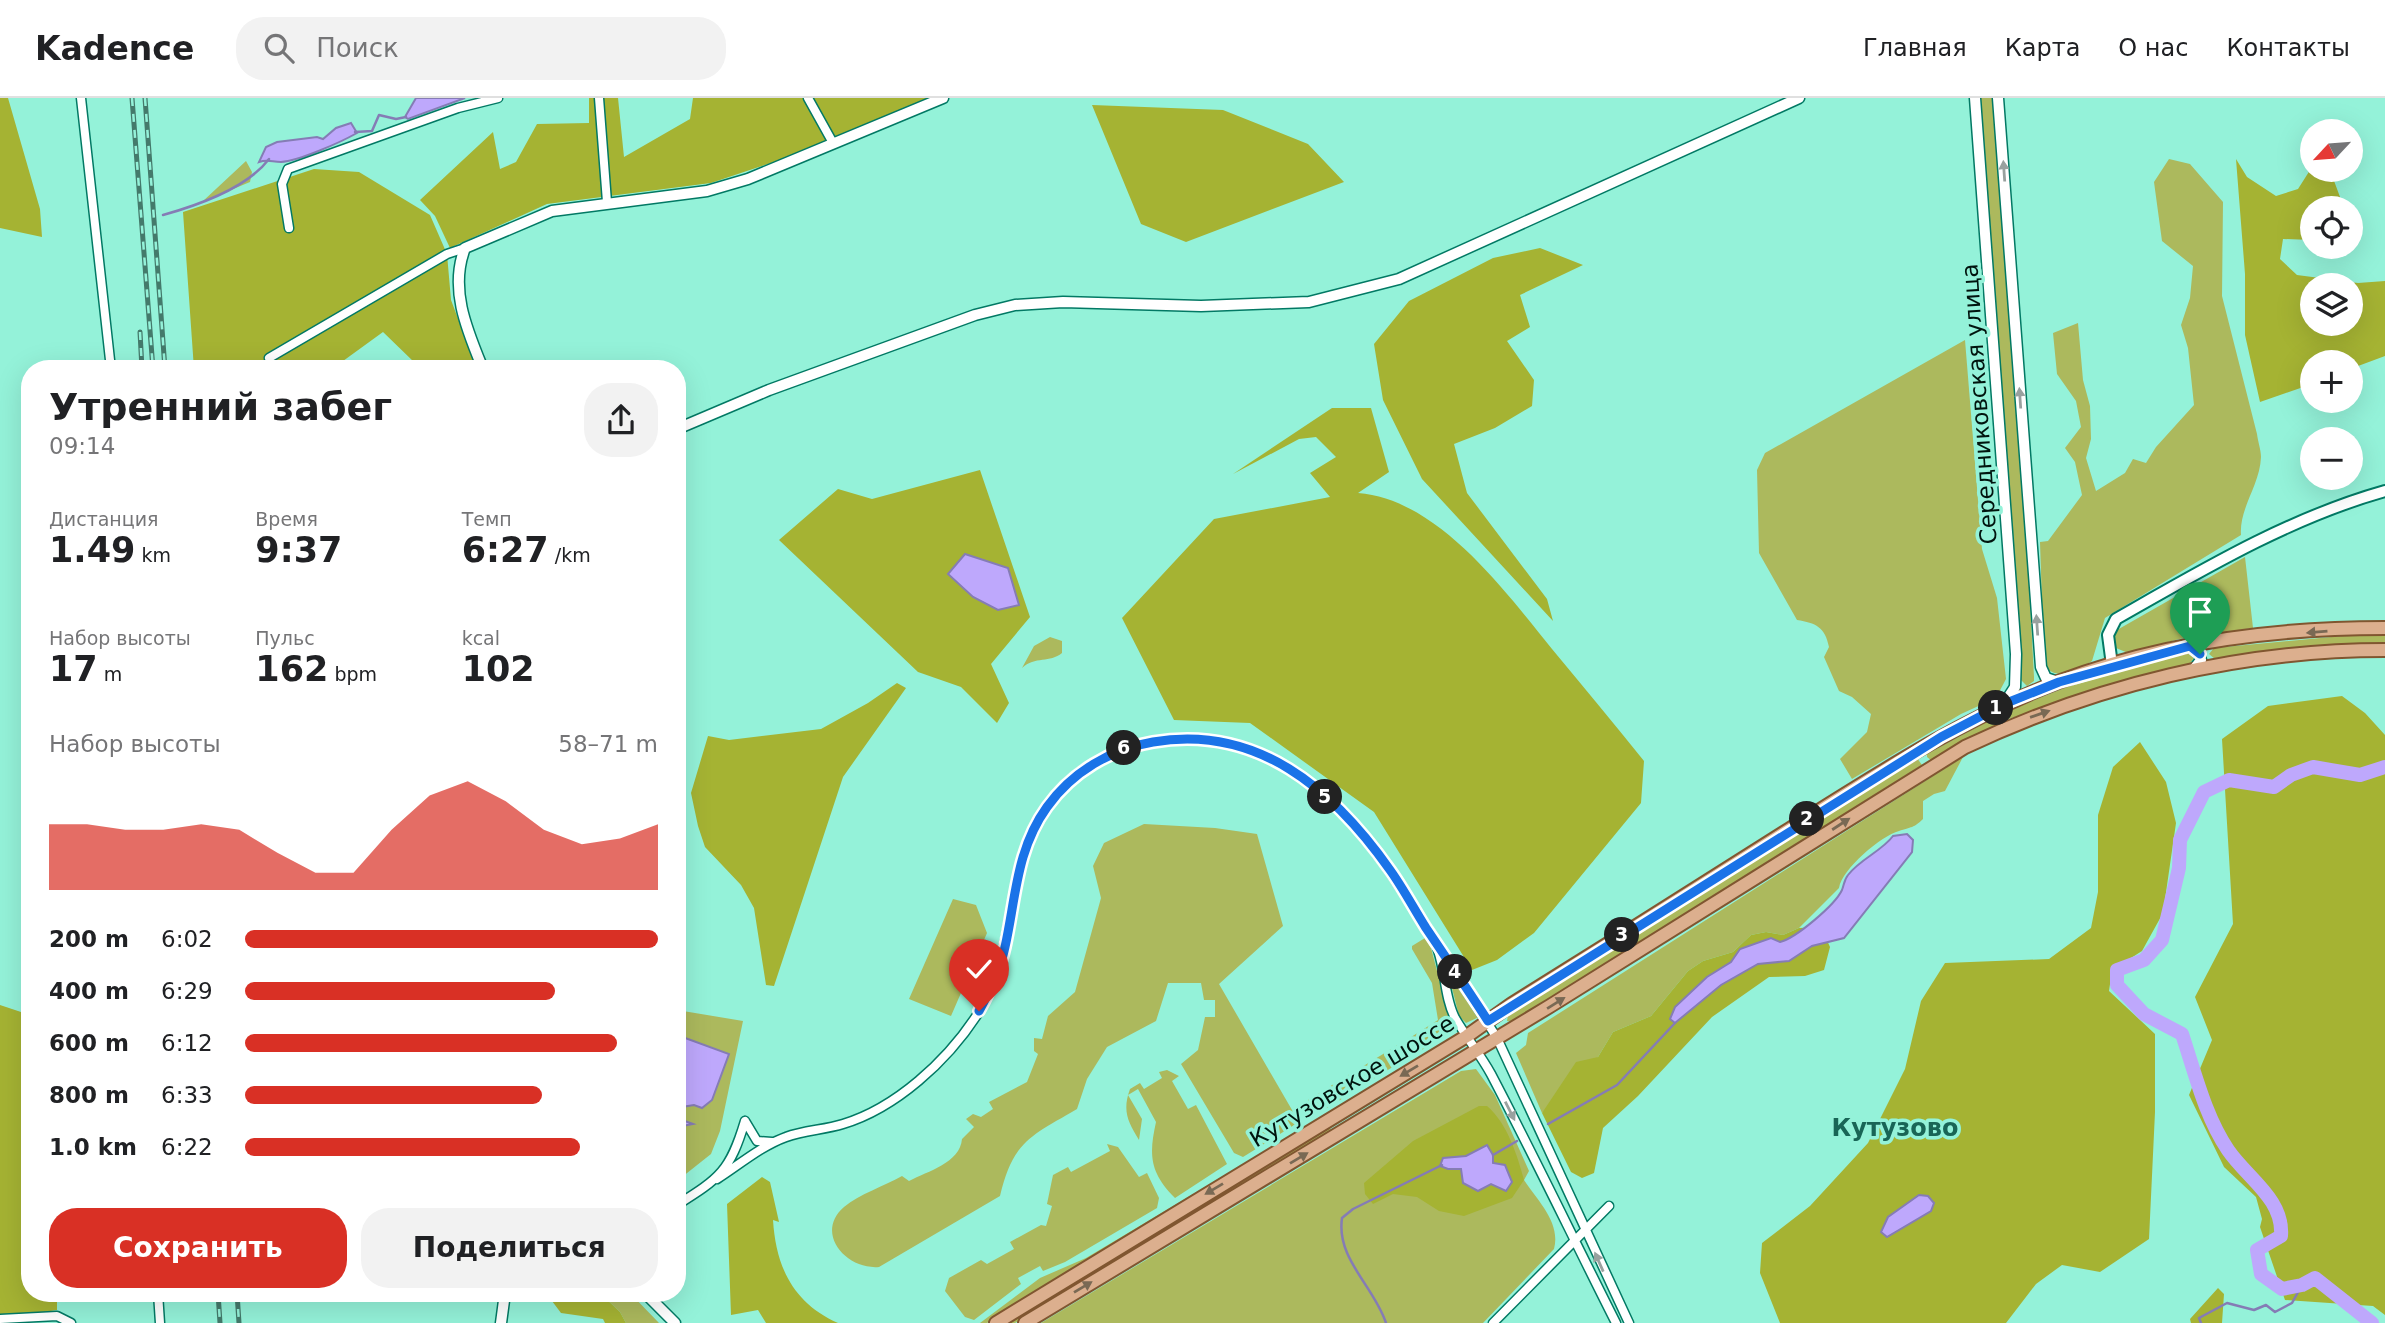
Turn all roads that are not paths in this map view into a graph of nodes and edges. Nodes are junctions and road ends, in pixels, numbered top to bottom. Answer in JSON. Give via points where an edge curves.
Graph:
{"nodes":[{"id":1,"x":81,"y":98,"type":"edge"},
{"id":2,"x":498,"y":98,"type":"edge"},
{"id":3,"x":599,"y":98,"type":"edge"},
{"id":4,"x":808,"y":98,"type":"edge"},
{"id":5,"x":943,"y":98,"type":"edge"},
{"id":6,"x":1799,"y":98,"type":"edge"},
{"id":7,"x":1975,"y":98,"type":"edge"},
{"id":8,"x":1998,"y":98,"type":"edge"},
{"id":9,"x":833,"y":143,"type":"junction"},
{"id":10,"x":607,"y":202,"type":"junction"},
{"id":11,"x":289,"y":228,"type":"dead end"},
{"id":12,"x":465,"y":248,"type":"junction"},
{"id":13,"x":269,"y":358,"type":"dead end"},
{"id":14,"x":110,"y":360,"type":"edge"},
{"id":15,"x":480,"y":360,"type":"edge"},
{"id":16,"x":686,"y":425,"type":"edge"},
{"id":17,"x":2385,"y":491,"type":"edge"},
{"id":18,"x":2385,"y":628,"type":"edge"},
{"id":19,"x":2190,"y":646,"type":"junction"},
{"id":20,"x":2385,"y":650,"type":"edge"},
{"id":21,"x":2112,"y":665,"type":"junction"},
{"id":22,"x":2193,"y":669,"type":"junction"},
{"id":23,"x":2059,"y":682,"type":"junction"},
{"id":24,"x":2004,"y":704,"type":"junction"},
{"id":25,"x":1921,"y":748,"type":"junction"},
{"id":26,"x":1932,"y":765,"type":"junction"},
{"id":27,"x":1435,"y":941,"type":"junction"},
{"id":28,"x":1488,"y":1021,"type":"junction"},
{"id":29,"x":1467,"y":1036,"type":"junction"},
{"id":30,"x":1497,"y":1038,"type":"junction"},
{"id":31,"x":1477,"y":1051,"type":"junction"},
{"id":32,"x":774,"y":1142,"type":"junction"},
{"id":33,"x":717,"y":1179,"type":"junction"},
{"id":34,"x":686,"y":1199,"type":"edge"},
{"id":35,"x":1608,"y":1206,"type":"dead end"},
{"id":36,"x":1586,"y":1229,"type":"junction"},
{"id":37,"x":1575,"y":1241,"type":"junction"},
{"id":38,"x":159,"y":1302,"type":"edge"},
{"id":39,"x":504,"y":1302,"type":"edge"},
{"id":40,"x":654,"y":1302,"type":"edge"},
{"id":41,"x":0,"y":1320,"type":"edge"},
{"id":42,"x":71,"y":1323,"type":"edge"},
{"id":43,"x":160,"y":1323,"type":"edge"},
{"id":44,"x":502,"y":1323,"type":"edge"},
{"id":45,"x":675,"y":1323,"type":"edge"},
{"id":46,"x":996,"y":1323,"type":"edge"},
{"id":47,"x":1025,"y":1323,"type":"edge"},
{"id":48,"x":1493,"y":1323,"type":"edge"},
{"id":49,"x":1616,"y":1323,"type":"edge"},
{"id":50,"x":1629,"y":1323,"type":"edge"}],
"edges":[{"from":1,"to":14,"type":"street"},
{"from":2,"to":11,"type":"street","via":[[289,169],[282,184]]},
{"from":3,"to":10,"type":"street"},
{"from":4,"to":9,"type":"street"},
{"from":5,"to":9,"type":"street"},
{"from":6,"to":16,"type":"street","via":[[1399,279],[1309,302],[1015,305],[975,315],[769,390]]},
{"from":7,"to":24,"type":"street","name":"Середниковская улица","via":[[2016,654],[2015,687]]},
{"from":23,"to":8,"type":"street","name":"Середниковская улица","one_way":true,"via":[[2046,678],[2040,667]]},
{"from":9,"to":10,"type":"street","via":[[748,179],[706,191]]},
{"from":10,"to":12,"type":"street","via":[[552,211]]},
{"from":12,"to":13,"type":"street","via":[[447,254]]},
{"from":12,"to":15,"type":"street","via":[[458,266],[459,302]]},
{"from":17,"to":21,"type":"main road","via":[[2344,502],[2277,531],[2116,620],[2108,635]]},
{"from":18,"to":19,"type":"main road","name":"Кутузовское шоссе","one_way":true},
{"from":19,"to":21,"type":"main road","name":"Кутузовское шоссе"},
{"from":19,"to":22,"type":"street","via":[[2198,650],[2201,660]]},
{"from":20,"to":22,"type":"main road","name":"Кутузовское шоссе","via":[[2267,657]]},
{"from":21,"to":23,"type":"main road","name":"Кутузовское шоссе"},
{"from":26,"to":22,"type":"main road","name":"Кутузовское шоссе","one_way":true,"via":[[2027,719]]},
{"from":23,"to":24,"type":"main road","name":"Кутузовское шоссе"},
{"from":24,"to":25,"type":"main road","name":"Кутузовское шоссе"},
{"from":25,"to":26,"type":"main road","via":[[1924,763]]},
{"from":25,"to":28,"type":"main road","name":"Кутузовское шоссе"},
{"from":30,"to":26,"type":"main road","name":"Кутузовское шоссе","one_way":true},
{"from":27,"to":28,"type":"street"},
{"from":27,"to":29,"type":"street","via":[[1454,1016]]},
{"from":27,"to":32,"type":"street","via":[[1391,870],[1358,830],[1282,764],[1255,750],[1212,738],[1128,747],[1072,778],[1032,830],[1021,858],[1004,949],[992,985],[943,1058],[882,1107],[845,1124]]},
{"from":28,"to":29,"type":"main road","name":"Кутузовское шоссе"},
{"from":28,"to":30,"type":"street"},
{"from":29,"to":31,"type":"street"},
{"from":29,"to":46,"type":"main road","name":"Кутузовское шоссе","one_way":true},
{"from":30,"to":31,"type":"main road","name":"Кутузовское шоссе"},
{"from":30,"to":36,"type":"street"},
{"from":31,"to":37,"type":"street","one_way":true},
{"from":47,"to":31,"type":"main road","name":"Кутузовское шоссе","one_way":true},
{"from":32,"to":33,"type":"street"},
{"from":32,"to":33,"type":"street","via":[[757,1141],[745,1121],[728,1167]]},
{"from":33,"to":34,"type":"street"},
{"from":35,"to":36,"type":"street"},
{"from":36,"to":37,"type":"street"},
{"from":50,"to":36,"type":"street","one_way":true},
{"from":37,"to":48,"type":"street"},
{"from":37,"to":49,"type":"street"},
{"from":38,"to":43,"type":"street"},
{"from":39,"to":44,"type":"street"},
{"from":40,"to":45,"type":"street"},
{"from":41,"to":42,"type":"street","via":[[57,1316]]}]}
